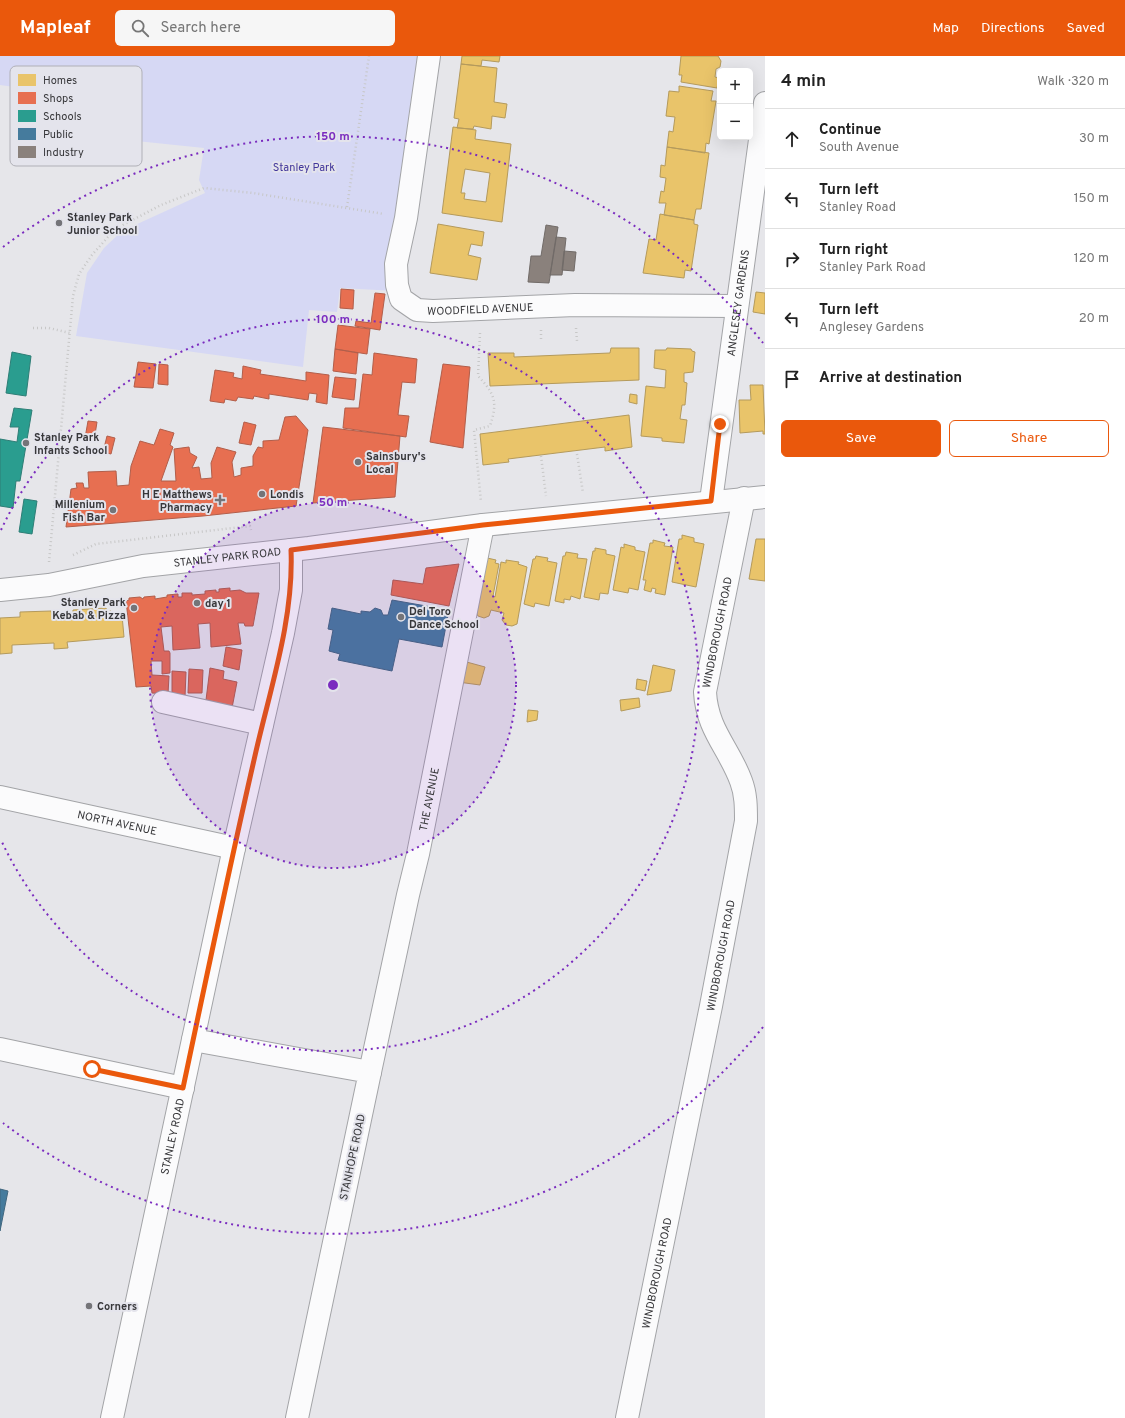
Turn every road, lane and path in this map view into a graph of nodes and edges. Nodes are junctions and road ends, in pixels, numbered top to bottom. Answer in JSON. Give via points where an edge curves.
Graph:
{"nodes":[{"id":1,"x":369,"y":56,"type":"edge"},
{"id":2,"x":429,"y":56,"type":"edge"},
{"id":3,"x":765,"y":104,"type":"edge"},
{"id":4,"x":347,"y":207,"type":"junction"},
{"id":5,"x":406,"y":218,"type":"junction"},
{"id":6,"x":736,"y":306,"type":"junction"},
{"id":7,"x":482,"y":309,"type":"junction"},
{"id":8,"x":33,"y":328,"type":"dead end"},
{"id":9,"x":70,"y":333,"type":"junction"},
{"id":10,"x":577,"y":454,"type":"dead end"},
{"id":11,"x":541,"y":456,"type":"dead end"},
{"id":12,"x":755,"y":498,"type":"edge"},
{"id":13,"x":711,"y":501,"type":"junction"},
{"id":14,"x":587,"y":514,"type":"junction"},
{"id":15,"x":548,"y":519,"type":"junction"},
{"id":16,"x":483,"y":525,"type":"junction"},
{"id":17,"x":291,"y":550,"type":"junction"},
{"id":18,"x":49,"y":566,"type":"dead end"},
{"id":19,"x":0,"y":590,"type":"edge"},
{"id":20,"x":163,"y":702,"type":"dead end"},
{"id":21,"x":262,"y":724,"type":"junction"},
{"id":22,"x":0,"y":797,"type":"edge"},
{"id":23,"x":234,"y":848,"type":"junction"},
{"id":24,"x":193,"y":1040,"type":"junction"},
{"id":25,"x":0,"y":1049,"type":"edge"},
{"id":26,"x":370,"y":1072,"type":"junction"},
{"id":27,"x":183,"y":1088,"type":"junction"},
{"id":28,"x":112,"y":1418,"type":"edge"},
{"id":29,"x":297,"y":1418,"type":"edge"},
{"id":30,"x":627,"y":1418,"type":"edge"}],
"edges":[{"from":1,"to":4,"type":"path"},
{"from":2,"to":5,"type":"street","name":"WOODFIELD AVENUE"},
{"from":3,"to":6,"type":"street","name":"ANGLESEY GARDENS"},
{"from":4,"to":5,"type":"path"},
{"from":4,"to":9,"type":"path","via":[[204,188],[161,205],[123,225],[92,255],[79,274],[73,296]]},
{"from":5,"to":7,"type":"street","name":"WOODFIELD AVENUE","via":[[396,264],[401,299],[417,310]]},
{"from":6,"to":7,"type":"street","name":"WOODFIELD AVENUE","via":[[575,305]]},
{"from":6,"to":13,"type":"street","name":"ANGLESEY GARDENS"},
{"from":7,"to":16,"type":"path","via":[[478,376],[491,390],[495,410],[490,426],[474,430]]},
{"from":8,"to":9,"type":"path","via":[[49,328]]},
{"from":9,"to":18,"type":"path"},
{"from":10,"to":14,"type":"path"},
{"from":11,"to":15,"type":"path"},
{"from":12,"to":13,"type":"street","name":"STANLEY PARK ROAD"},
{"from":12,"to":30,"type":"street","name":"WINDBOROUGH ROAD","via":[[704,692],[705,705],[714,731],[741,782],[745,795],[746,821]]},
{"from":13,"to":14,"type":"street","name":"STANLEY PARK ROAD"},
{"from":14,"to":15,"type":"street","name":"STANLEY PARK ROAD"},
{"from":15,"to":16,"type":"street","name":"STANLEY PARK ROAD"},
{"from":16,"to":17,"type":"street","name":"STANLEY PARK ROAD"},
{"from":16,"to":26,"type":"street","name":"THE AVENUE","via":[[418,854]]},
{"from":17,"to":19,"type":"street","name":"STANLEY PARK ROAD","via":[[143,566],[49,584]]},
{"from":17,"to":21,"type":"street","name":"STANLEY ROAD","via":[[291,590]]},
{"from":20,"to":21,"type":"street"},
{"from":21,"to":23,"type":"street","name":"STANLEY ROAD"},
{"from":22,"to":23,"type":"street","name":"NORTH AVENUE"},
{"from":23,"to":24,"type":"street","name":"STANLEY ROAD"},
{"from":24,"to":26,"type":"street"},
{"from":24,"to":27,"type":"street","name":"STANLEY ROAD"},
{"from":25,"to":27,"type":"street"},
{"from":26,"to":29,"type":"street","name":"STANHOPE ROAD"},
{"from":27,"to":28,"type":"street","name":"STANLEY ROAD"}]}
